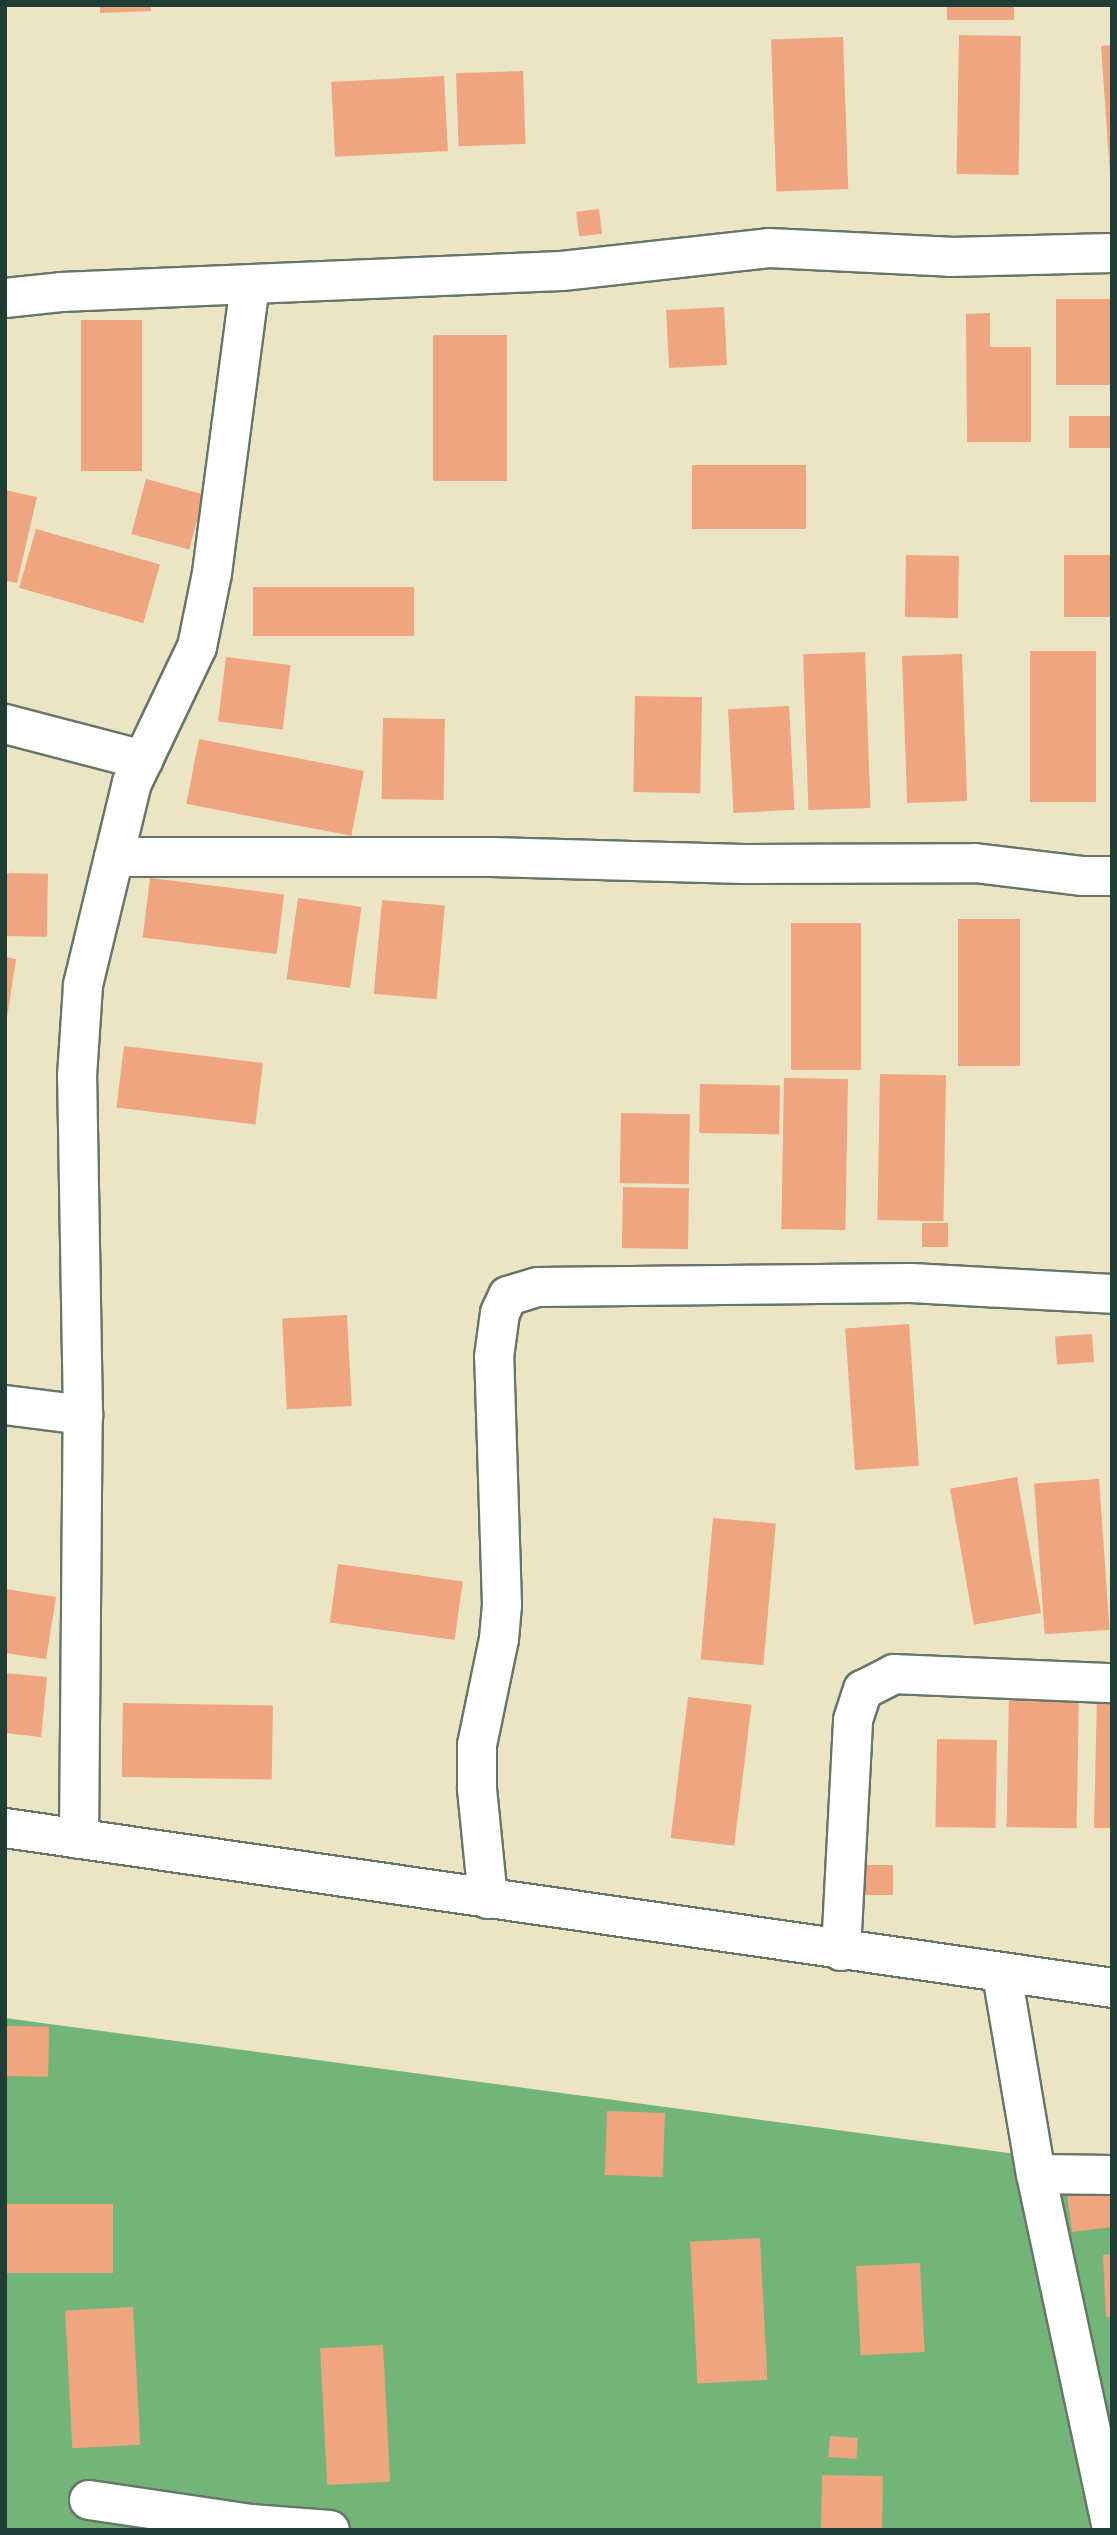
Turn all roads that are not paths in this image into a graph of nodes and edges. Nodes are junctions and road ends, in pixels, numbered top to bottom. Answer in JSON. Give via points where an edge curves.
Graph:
{"nodes":[{"id":1,"x":1112,"y":253,"type":"edge"},
{"id":2,"x":250,"y":284,"type":"junction"},
{"id":3,"x":5,"y":298,"type":"edge"},
{"id":4,"x":5,"y":724,"type":"edge"},
{"id":5,"x":143,"y":760,"type":"junction"},
{"id":6,"x":114,"y":857,"type":"junction"},
{"id":7,"x":1112,"y":876,"type":"edge"},
{"id":8,"x":1112,"y":1294,"type":"edge"},
{"id":9,"x":5,"y":1405,"type":"edge"},
{"id":10,"x":83,"y":1415,"type":"junction"},
{"id":11,"x":1112,"y":1683,"type":"edge"},
{"id":12,"x":5,"y":1828,"type":"edge"},
{"id":13,"x":79,"y":1839,"type":"junction"},
{"id":14,"x":488,"y":1899,"type":"junction"},
{"id":15,"x":841,"y":1951,"type":"junction"},
{"id":16,"x":1002,"y":1974,"type":"junction"},
{"id":17,"x":1112,"y":1988,"type":"edge"},
{"id":18,"x":1036,"y":2175,"type":"junction"},
{"id":19,"x":1112,"y":2175,"type":"edge"},
{"id":20,"x":89,"y":2500,"type":"dead end"},
{"id":21,"x":1112,"y":2528,"type":"edge"},
{"id":22,"x":330,"y":2530,"type":"edge"}],
"edges":[{"from":1,"to":2,"type":"street","via":[[950,257],[769,248],[562,271]]},
{"from":2,"to":3,"type":"street"},
{"from":2,"to":5,"type":"street","via":[[212,573],[197,647]]},
{"from":4,"to":5,"type":"street"},
{"from":5,"to":6,"type":"street","via":[[132,783]]},
{"from":6,"to":7,"type":"street","via":[[975,863]]},
{"from":6,"to":10,"type":"street","via":[[83,985],[78,1063]]},
{"from":8,"to":14,"type":"street","via":[[911,1283],[537,1287],[508,1296],[500,1313],[494,1357],[502,1605],[477,1745]]},
{"from":9,"to":10,"type":"street"},
{"from":10,"to":13,"type":"street"},
{"from":11,"to":15,"type":"street","via":[[894,1674],[863,1690],[853,1720]]},
{"from":12,"to":13,"type":"street"},
{"from":13,"to":14,"type":"street"},
{"from":14,"to":15,"type":"street"},
{"from":15,"to":16,"type":"street"},
{"from":16,"to":17,"type":"street"},
{"from":16,"to":18,"type":"street"},
{"from":18,"to":19,"type":"street"},
{"from":18,"to":21,"type":"street"},
{"from":20,"to":22,"type":"street","via":[[251,2524]]}]}
